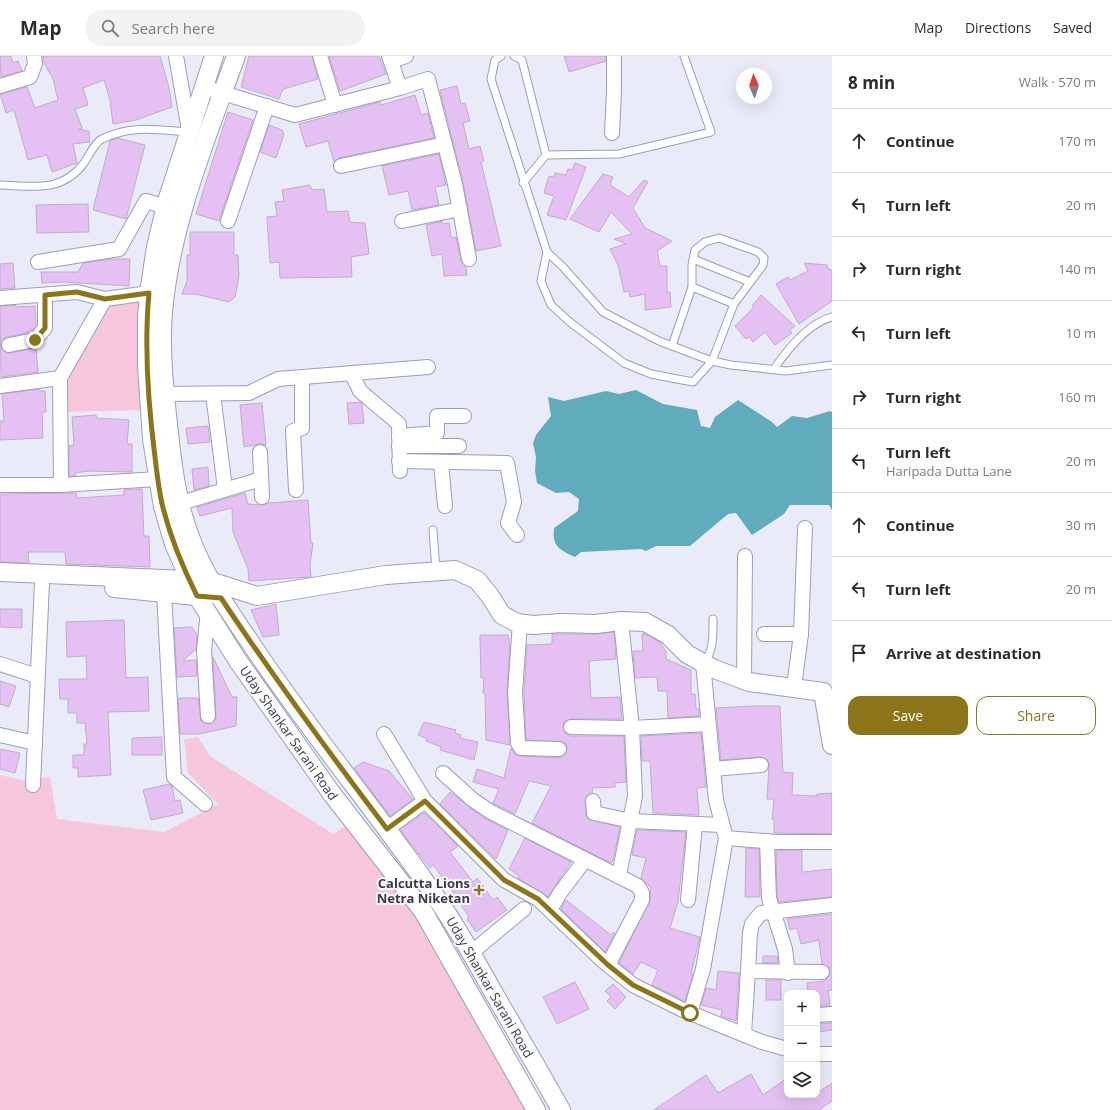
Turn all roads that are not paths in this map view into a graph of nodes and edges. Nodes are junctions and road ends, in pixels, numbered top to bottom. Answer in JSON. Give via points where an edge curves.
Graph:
{"nodes":[{"id":1,"x":34,"y":56,"type":"edge"},
{"id":2,"x":176,"y":56,"type":"edge"},
{"id":3,"x":214,"y":56,"type":"edge"},
{"id":4,"x":236,"y":56,"type":"edge"},
{"id":5,"x":320,"y":56,"type":"edge"},
{"id":6,"x":406,"y":56,"type":"edge"},
{"id":7,"x":501,"y":56,"type":"edge"},
{"id":8,"x":514,"y":56,"type":"edge"},
{"id":9,"x":614,"y":56,"type":"edge"},
{"id":10,"x":684,"y":56,"type":"edge"},
{"id":11,"x":390,"y":59,"type":"edge"},
{"id":12,"x":0,"y":86,"type":"edge"},
{"id":13,"x":203,"y":87,"type":"junction"},
{"id":14,"x":400,"y":88,"type":"junction"},
{"id":15,"x":222,"y":93,"type":"junction"},
{"id":16,"x":335,"y":105,"type":"junction"},
{"id":17,"x":267,"y":106,"type":"junction"},
{"id":18,"x":190,"y":132,"type":"junction"},
{"id":19,"x":612,"y":133,"type":"dead end"},
{"id":20,"x":445,"y":144,"type":"junction"},
{"id":21,"x":546,"y":155,"type":"junction"},
{"id":22,"x":341,"y":166,"type":"dead end"},
{"id":23,"x":523,"y":183,"type":"junction"},
{"id":24,"x":0,"y":185,"type":"edge"},
{"id":25,"x":166,"y":207,"type":"junction"},
{"id":26,"x":460,"y":209,"type":"junction"},
{"id":27,"x":228,"y":221,"type":"dead end"},
{"id":28,"x":402,"y":221,"type":"dead end"},
{"id":29,"x":547,"y":252,"type":"junction"},
{"id":30,"x":469,"y":259,"type":"dead end"},
{"id":31,"x":693,"y":259,"type":"junction"},
{"id":32,"x":38,"y":262,"type":"dead end"},
{"id":33,"x":750,"y":282,"type":"junction"},
{"id":34,"x":692,"y":287,"type":"junction"},
{"id":35,"x":149,"y":293,"type":"junction"},
{"id":36,"x":45,"y":295,"type":"junction"},
{"id":37,"x":0,"y":298,"type":"edge"},
{"id":38,"x":105,"y":299,"type":"junction"},
{"id":39,"x":734,"y":304,"type":"junction"},
{"id":40,"x":832,"y":317,"type":"edge"},
{"id":41,"x":9,"y":346,"type":"dead end"},
{"id":42,"x":672,"y":346,"type":"junction"},
{"id":43,"x":712,"y":360,"type":"junction"},
{"id":44,"x":832,"y":365,"type":"edge"},
{"id":45,"x":428,"y":367,"type":"dead end"},
{"id":46,"x":774,"y":369,"type":"junction"},
{"id":47,"x":352,"y":374,"type":"junction"},
{"id":48,"x":302,"y":377,"type":"junction"},
{"id":49,"x":60,"y":378,"type":"junction"},
{"id":50,"x":0,"y":386,"type":"edge"},
{"id":51,"x":165,"y":394,"type":"junction"},
{"id":52,"x":213,"y":394,"type":"junction"},
{"id":53,"x":464,"y":416,"type":"dead end"},
{"id":54,"x":399,"y":441,"type":"junction"},
{"id":55,"x":459,"y":446,"type":"dead end"},
{"id":56,"x":260,"y":452,"type":"dead end"},
{"id":57,"x":441,"y":463,"type":"junction"},
{"id":58,"x":158,"y":478,"type":"junction"},
{"id":59,"x":262,"y":479,"type":"junction"},
{"id":60,"x":0,"y":485,"type":"edge"},
{"id":61,"x":61,"y":485,"type":"junction"},
{"id":62,"x":225,"y":488,"type":"junction"},
{"id":63,"x":296,"y":490,"type":"dead end"},
{"id":64,"x":262,"y":497,"type":"dead end"},
{"id":65,"x":181,"y":503,"type":"junction"},
{"id":66,"x":445,"y":506,"type":"dead end"},
{"id":67,"x":805,"y":528,"type":"dead end"},
{"id":68,"x":433,"y":530,"type":"dead end"},
{"id":69,"x":517,"y":535,"type":"dead end"},
{"id":70,"x":746,"y":556,"type":"dead end"},
{"id":71,"x":436,"y":570,"type":"junction"},
{"id":72,"x":0,"y":572,"type":"edge"},
{"id":73,"x":0,"y":581,"type":"edge"},
{"id":74,"x":210,"y":581,"type":"junction"},
{"id":75,"x":42,"y":582,"type":"junction"},
{"id":76,"x":193,"y":589,"type":"junction"},
{"id":77,"x":164,"y":593,"type":"junction"},
{"id":78,"x":257,"y":596,"type":"junction"},
{"id":79,"x":221,"y":598,"type":"junction"},
{"id":80,"x":208,"y":612,"type":"junction"},
{"id":81,"x":713,"y":619,"type":"dead end"},
{"id":82,"x":621,"y":621,"type":"junction"},
{"id":83,"x":520,"y":623,"type":"junction"},
{"id":84,"x":764,"y":634,"type":"dead end"},
{"id":85,"x":801,"y":634,"type":"junction"},
{"id":86,"x":703,"y":663,"type":"junction"},
{"id":87,"x":0,"y":664,"type":"edge"},
{"id":88,"x":37,"y":676,"type":"junction"},
{"id":89,"x":744,"y":680,"type":"junction"},
{"id":90,"x":794,"y":687,"type":"junction"},
{"id":91,"x":208,"y":716,"type":"dead end"},
{"id":92,"x":708,"y":724,"type":"junction"},
{"id":93,"x":571,"y":727,"type":"dead end"},
{"id":94,"x":632,"y":728,"type":"junction"},
{"id":95,"x":384,"y":734,"type":"dead end"},
{"id":96,"x":0,"y":735,"type":"edge"},
{"id":97,"x":35,"y":743,"type":"junction"},
{"id":98,"x":832,"y":745,"type":"edge"},
{"id":99,"x":559,"y":749,"type":"dead end"},
{"id":100,"x":761,"y":765,"type":"dead end"},
{"id":101,"x":713,"y":769,"type":"junction"},
{"id":102,"x":443,"y":773,"type":"dead end"},
{"id":103,"x":33,"y":785,"type":"dead end"},
{"id":104,"x":425,"y":801,"type":"junction"},
{"id":105,"x":593,"y":801,"type":"dead end"},
{"id":106,"x":205,"y":804,"type":"dead end"},
{"id":107,"x":631,"y":821,"type":"junction"},
{"id":108,"x":695,"y":824,"type":"junction"},
{"id":109,"x":722,"y":824,"type":"junction"},
{"id":110,"x":387,"y":829,"type":"junction"},
{"id":111,"x":726,"y":838,"type":"junction"},
{"id":112,"x":766,"y":841,"type":"junction"},
{"id":113,"x":832,"y":842,"type":"edge"},
{"id":114,"x":585,"y":860,"type":"junction"},
{"id":115,"x":619,"y":876,"type":"junction"},
{"id":116,"x":688,"y":900,"type":"dead end"},
{"id":117,"x":832,"y":905,"type":"edge"},
{"id":118,"x":524,"y":909,"type":"dead end"},
{"id":119,"x":550,"y":910,"type":"junction"},
{"id":120,"x":771,"y":911,"type":"junction"},
{"id":121,"x":472,"y":952,"type":"junction"},
{"id":122,"x":608,"y":965,"type":"junction"},
{"id":123,"x":748,"y":971,"type":"junction"},
{"id":124,"x":822,"y":972,"type":"dead end"},
{"id":125,"x":788,"y":973,"type":"junction"},
{"id":126,"x":690,"y":1013,"type":"junction"},
{"id":127,"x":832,"y":1014,"type":"edge"},
{"id":128,"x":820,"y":1015,"type":"edge"},
{"id":129,"x":744,"y":1034,"type":"junction"},
{"id":130,"x":784,"y":1048,"type":"edge"},
{"id":131,"x":820,"y":1054,"type":"edge"},
{"id":132,"x":832,"y":1054,"type":"edge"},
{"id":133,"x":536,"y":1110,"type":"edge"},
{"id":134,"x":562,"y":1110,"type":"edge"}],
"edges":[{"from":1,"to":12,"type":"street","via":[[35,64],[30,77]]},
{"from":2,"to":18,"type":"street"},
{"from":3,"to":13,"type":"street","name":"Uday Shankar Sarani Road"},
{"from":4,"to":15,"type":"street","name":"Uday Shankar Sarani Road"},
{"from":5,"to":16,"type":"street"},
{"from":6,"to":11,"type":"street"},
{"from":7,"to":23,"type":"lane","via":[[495,60],[491,79]]},
{"from":8,"to":21,"type":"lane","via":[[522,60]]},
{"from":9,"to":19,"type":"street"},
{"from":10,"to":21,"type":"lane","via":[[711,132],[619,154]]},
{"from":11,"to":14,"type":"street"},
{"from":13,"to":15,"type":"street"},
{"from":13,"to":18,"type":"street","name":"Uday Shankar Sarani Road"},
{"from":14,"to":16,"type":"street"},
{"from":14,"to":20,"type":"street","via":[[428,79]]},
{"from":15,"to":17,"type":"street"},
{"from":15,"to":51,"type":"street","name":"Uday Shankar Sarani Road","via":[[184,205],[172,255],[163,316]]},
{"from":16,"to":17,"type":"street","via":[[295,115]]},
{"from":17,"to":27,"type":"street"},
{"from":18,"to":24,"type":"lane","via":[[127,129],[100,140],[78,171],[61,183],[50,186]]},
{"from":18,"to":25,"type":"street","name":"Uday Shankar Sarani Road"},
{"from":20,"to":22,"type":"street"},
{"from":20,"to":26,"type":"street"},
{"from":21,"to":23,"type":"lane"},
{"from":23,"to":29,"type":"lane"},
{"from":25,"to":32,"type":"street","via":[[146,202],[119,249]]},
{"from":25,"to":35,"type":"street","name":"Uday Shankar Sarani Road","via":[[156,247]]},
{"from":26,"to":28,"type":"street"},
{"from":26,"to":30,"type":"street"},
{"from":29,"to":42,"type":"lane","via":[[603,312]]},
{"from":29,"to":43,"type":"lane","via":[[541,281],[552,305],[624,363],[651,374],[693,382]]},
{"from":31,"to":33,"type":"lane"},
{"from":31,"to":33,"type":"lane","via":[[695,250],[705,242],[719,238],[758,252],[764,258],[764,265]]},
{"from":31,"to":34,"type":"lane"},
{"from":33,"to":39,"type":"lane"},
{"from":34,"to":39,"type":"lane"},
{"from":34,"to":42,"type":"lane"},
{"from":35,"to":38,"type":"street"},
{"from":35,"to":58,"type":"street","name":"Uday Shankar Sarani Road","via":[[148,373],[152,439]]},
{"from":36,"to":37,"type":"street"},
{"from":36,"to":38,"type":"street","via":[[77,292]]},
{"from":36,"to":41,"type":"street","via":[[45,328],[35,340]]},
{"from":38,"to":49,"type":"street"},
{"from":39,"to":43,"type":"lane"},
{"from":40,"to":46,"type":"lane","via":[[824,319],[791,344]]},
{"from":42,"to":43,"type":"lane"},
{"from":43,"to":46,"type":"lane","via":[[731,365]]},
{"from":44,"to":46,"type":"lane","via":[[786,371]]},
{"from":45,"to":47,"type":"street"},
{"from":47,"to":48,"type":"street"},
{"from":47,"to":54,"type":"street","via":[[360,391],[399,424]]},
{"from":48,"to":52,"type":"street","via":[[278,379],[249,393]]},
{"from":48,"to":63,"type":"street","via":[[302,428],[292,431]]},
{"from":49,"to":50,"type":"street"},
{"from":49,"to":61,"type":"street"},
{"from":51,"to":52,"type":"street"},
{"from":51,"to":65,"type":"street","name":"Uday Shankar Sarani Road","via":[[174,475]]},
{"from":52,"to":62,"type":"street"},
{"from":53,"to":54,"type":"street","via":[[437,416],[437,433]]},
{"from":54,"to":55,"type":"street"},
{"from":54,"to":57,"type":"street","via":[[400,466]]},
{"from":56,"to":59,"type":"street"},
{"from":57,"to":66,"type":"street"},
{"from":57,"to":69,"type":"street","via":[[507,463],[514,502],[508,523]]},
{"from":58,"to":61,"type":"street"},
{"from":58,"to":76,"type":"street","name":"Uday Shankar Sarani Road","via":[[174,544]]},
{"from":59,"to":62,"type":"street"},
{"from":59,"to":64,"type":"street"},
{"from":60,"to":61,"type":"street"},
{"from":62,"to":65,"type":"street"},
{"from":65,"to":74,"type":"street","name":"Uday Shankar Sarani Road","via":[[190,537]]},
{"from":67,"to":85,"type":"street"},
{"from":68,"to":71,"type":"lane"},
{"from":70,"to":89,"type":"street"},
{"from":71,"to":78,"type":"street","via":[[386,575]]},
{"from":71,"to":83,"type":"street","via":[[455,570],[477,580],[502,615]]},
{"from":72,"to":76,"type":"street"},
{"from":73,"to":75,"type":"street"},
{"from":74,"to":76,"type":"street"},
{"from":74,"to":78,"type":"street"},
{"from":74,"to":79,"type":"street","name":"Uday Shankar Sarani Road"},
{"from":75,"to":77,"type":"street"},
{"from":75,"to":88,"type":"street"},
{"from":76,"to":77,"type":"street"},
{"from":76,"to":79,"type":"street"},
{"from":76,"to":80,"type":"street","name":"Uday Shankar Sarani Road"},
{"from":77,"to":106,"type":"street","via":[[174,776]]},
{"from":78,"to":79,"type":"street"},
{"from":79,"to":110,"type":"street","name":"Uday Shankar Sarani Road","via":[[312,730]]},
{"from":80,"to":91,"type":"street","via":[[204,650]]},
{"from":80,"to":133,"type":"street","name":"Uday Shankar Sarani Road","via":[[238,661],[332,794],[423,912]]},
{"from":81,"to":86,"type":"lane","via":[[712,642],[708,658]]},
{"from":82,"to":83,"type":"street","via":[[596,624]]},
{"from":82,"to":86,"type":"street","via":[[645,622],[668,635],[687,654]]},
{"from":82,"to":94,"type":"street"},
{"from":83,"to":99,"type":"street","via":[[515,692],[518,743],[521,748]]},
{"from":84,"to":85,"type":"street"},
{"from":85,"to":90,"type":"street"},
{"from":86,"to":89,"type":"street"},
{"from":86,"to":92,"type":"street"},
{"from":87,"to":88,"type":"street"},
{"from":88,"to":97,"type":"street"},
{"from":89,"to":90,"type":"street"},
{"from":90,"to":98,"type":"street","via":[[822,692]]},
{"from":92,"to":94,"type":"street"},
{"from":92,"to":101,"type":"street"},
{"from":93,"to":94,"type":"street"},
{"from":94,"to":107,"type":"street","via":[[635,796]]},
{"from":95,"to":104,"type":"street"},
{"from":96,"to":97,"type":"street"},
{"from":97,"to":103,"type":"street"},
{"from":100,"to":101,"type":"street"},
{"from":101,"to":109,"type":"street","via":[[716,800]]},
{"from":102,"to":114,"type":"street","via":[[473,800],[491,812]]},
{"from":104,"to":110,"type":"street"},
{"from":104,"to":119,"type":"street","via":[[504,880],[538,899]]},
{"from":105,"to":107,"type":"street","via":[[594,813]]},
{"from":107,"to":108,"type":"street"},
{"from":107,"to":115,"type":"street"},
{"from":108,"to":109,"type":"street"},
{"from":108,"to":116,"type":"street"},
{"from":109,"to":111,"type":"street"},
{"from":110,"to":121,"type":"street","name":"Uday Shankar Sarani Road"},
{"from":111,"to":112,"type":"street"},
{"from":111,"to":126,"type":"street","via":[[703,969]]},
{"from":112,"to":113,"type":"street"},
{"from":112,"to":120,"type":"street","via":[[768,898]]},
{"from":114,"to":115,"type":"street"},
{"from":114,"to":119,"type":"street","via":[[560,892]]},
{"from":115,"to":122,"type":"street","via":[[638,886],[642,900]]},
{"from":117,"to":120,"type":"street"},
{"from":118,"to":121,"type":"street"},
{"from":119,"to":122,"type":"street"},
{"from":120,"to":123,"type":"street","via":[[761,913],[752,924]]},
{"from":120,"to":125,"type":"street","via":[[785,949]]},
{"from":121,"to":134,"type":"street","name":"Uday Shankar Sarani Road"},
{"from":122,"to":126,"type":"street","via":[[633,985]]},
{"from":123,"to":125,"type":"street"},
{"from":123,"to":129,"type":"street"},
{"from":124,"to":125,"type":"street"},
{"from":126,"to":129,"type":"street"},
{"from":127,"to":128,"type":"street"},
{"from":129,"to":130,"type":"street"},
{"from":131,"to":132,"type":"street"}]}
